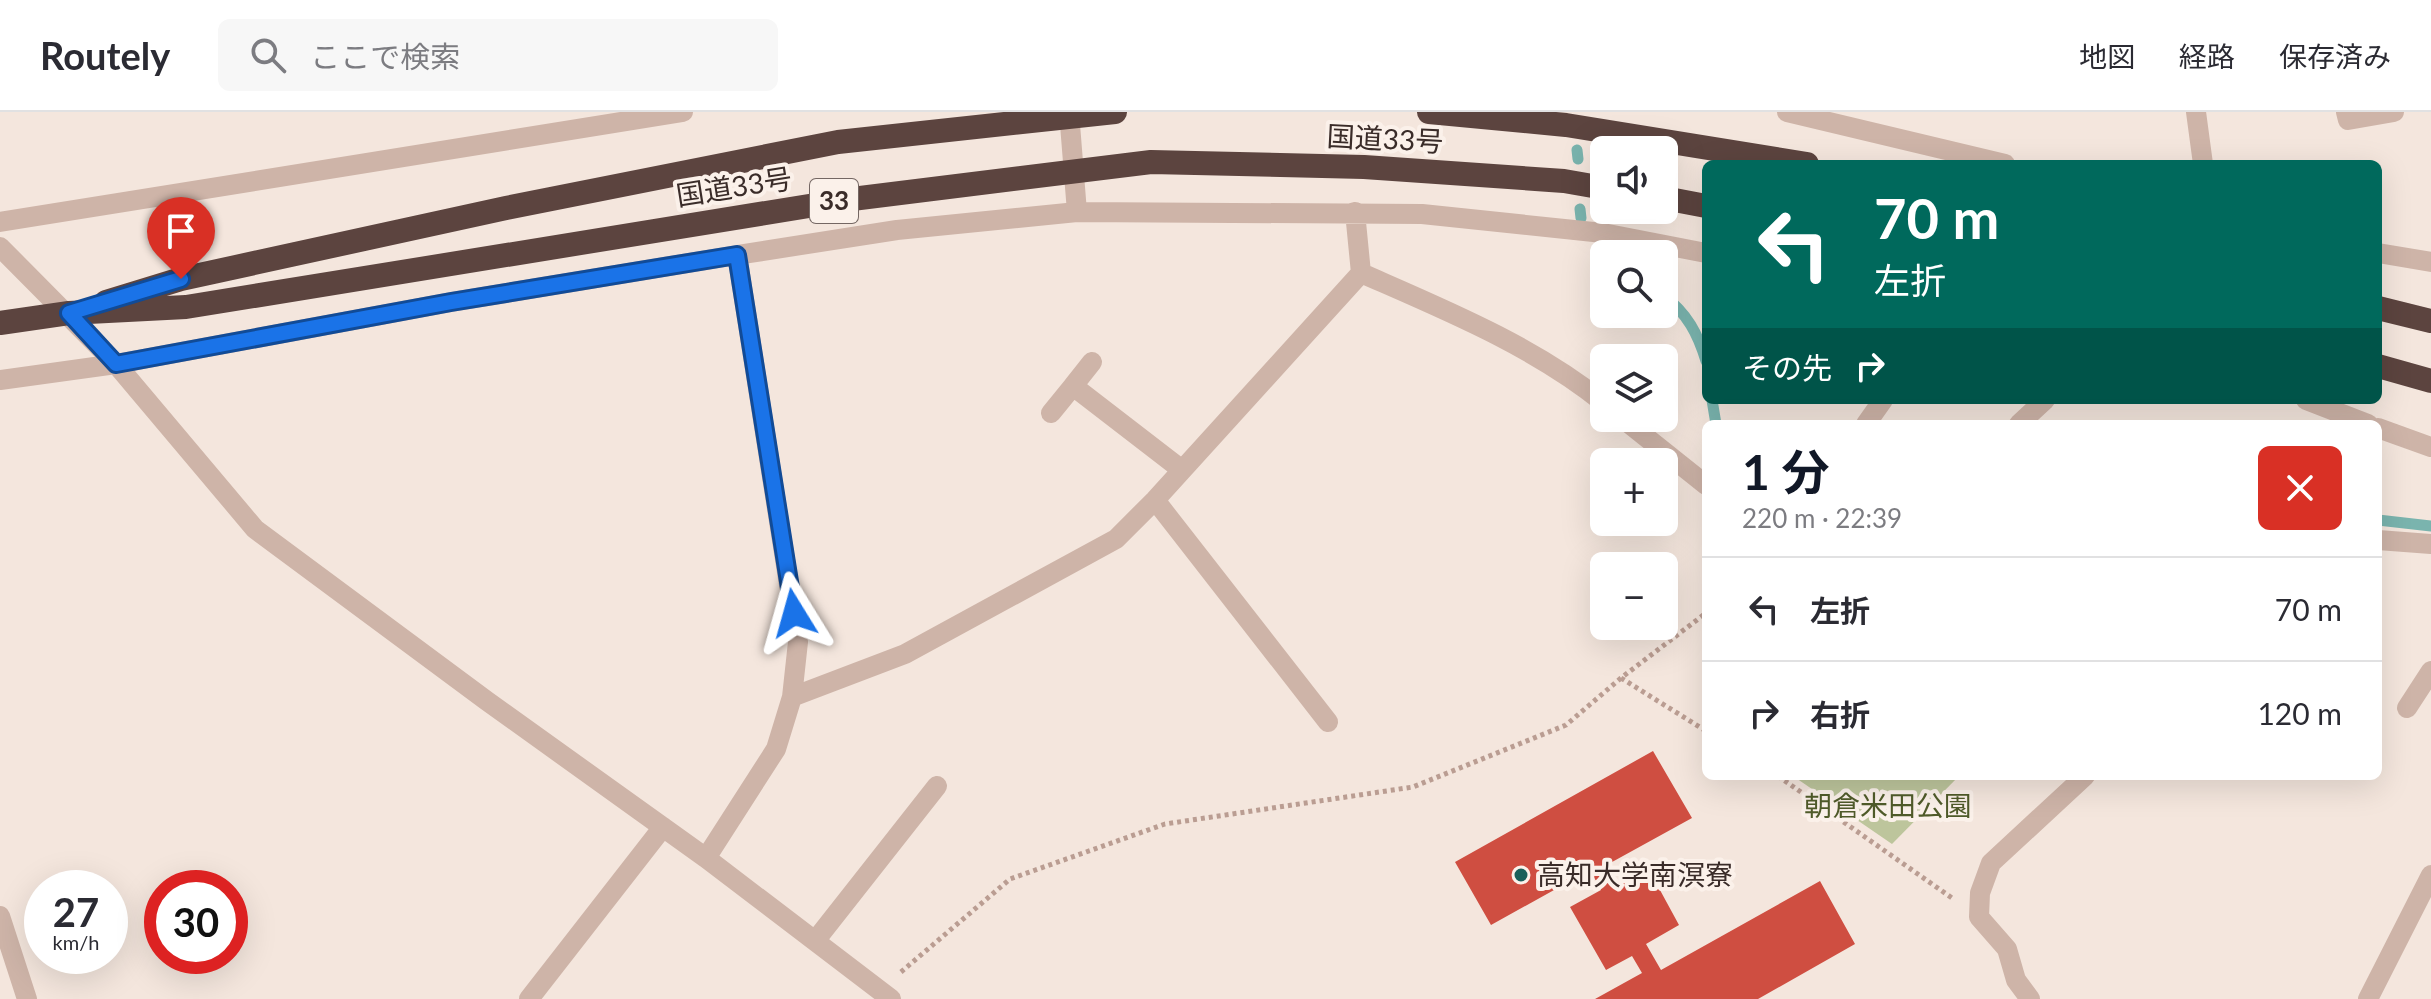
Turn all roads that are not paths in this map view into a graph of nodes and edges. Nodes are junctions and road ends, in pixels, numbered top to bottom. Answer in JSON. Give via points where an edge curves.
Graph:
{"nodes":[{"id":1,"x":683,"y":112,"type":"edge"},
{"id":2,"x":1115,"y":112,"type":"edge"},
{"id":3,"x":1429,"y":112,"type":"edge"},
{"id":4,"x":1787,"y":112,"type":"edge"},
{"id":5,"x":2196,"y":112,"type":"edge"},
{"id":6,"x":2346,"y":112,"type":"edge"},
{"id":7,"x":2394,"y":112,"type":"edge"},
{"id":8,"x":1069,"y":115,"type":"edge"},
{"id":9,"x":1782,"y":160,"type":"edge"},
{"id":10,"x":1988,"y":160,"type":"edge"},
{"id":11,"x":2202,"y":160,"type":"edge"},
{"id":12,"x":1074,"y":172,"type":"junction"},
{"id":13,"x":1590,"y":186,"type":"edge"},
{"id":14,"x":1678,"y":201,"type":"edge"},
{"id":15,"x":1702,"y":205,"type":"edge"},
{"id":16,"x":1077,"y":212,"type":"junction"},
{"id":17,"x":1355,"y":212,"type":"junction"},
{"id":18,"x":0,"y":222,"type":"edge"},
{"id":19,"x":0,"y":247,"type":"edge"},
{"id":20,"x":1702,"y":252,"type":"edge"},
{"id":21,"x":2382,"y":254,"type":"edge"},
{"id":22,"x":737,"y":255,"type":"junction"},
{"id":23,"x":2431,"y":262,"type":"edge"},
{"id":24,"x":1361,"y":273,"type":"junction"},
{"id":25,"x":2382,"y":309,"type":"edge"},
{"id":26,"x":69,"y":313,"type":"junction"},
{"id":27,"x":2431,"y":321,"type":"edge"},
{"id":28,"x":0,"y":323,"type":"edge"},
{"id":29,"x":1092,"y":362,"type":"dead end"},
{"id":30,"x":116,"y":364,"type":"junction"},
{"id":31,"x":2382,"y":367,"type":"edge"},
{"id":32,"x":0,"y":380,"type":"edge"},
{"id":33,"x":2431,"y":381,"type":"edge"},
{"id":34,"x":1073,"y":386,"type":"junction"},
{"id":35,"x":1590,"y":392,"type":"edge"},
{"id":36,"x":2041,"y":404,"type":"edge"},
{"id":37,"x":2316,"y":404,"type":"edge"},
{"id":38,"x":1051,"y":413,"type":"dead end"},
{"id":39,"x":2023,"y":420,"type":"edge"},
{"id":40,"x":2358,"y":420,"type":"edge"},
{"id":41,"x":2382,"y":429,"type":"edge"},
{"id":42,"x":1640,"y":432,"type":"edge"},
{"id":43,"x":2431,"y":447,"type":"edge"},
{"id":44,"x":1182,"y":470,"type":"junction"},
{"id":45,"x":1702,"y":482,"type":"edge"},
{"id":46,"x":1155,"y":500,"type":"junction"},
{"id":47,"x":2382,"y":540,"type":"edge"},
{"id":48,"x":2431,"y":544,"type":"edge"},
{"id":49,"x":2431,"y":671,"type":"edge"},
{"id":50,"x":792,"y":697,"type":"junction"},
{"id":51,"x":2407,"y":708,"type":"dead end"},
{"id":52,"x":1328,"y":722,"type":"dead end"},
{"id":53,"x":2081,"y":780,"type":"edge"},
{"id":54,"x":937,"y":786,"type":"dead end"},
{"id":55,"x":663,"y":827,"type":"junction"},
{"id":56,"x":706,"y":858,"type":"junction"},
{"id":57,"x":2431,"y":875,"type":"edge"},
{"id":58,"x":0,"y":916,"type":"edge"},
{"id":59,"x":815,"y":941,"type":"junction"},
{"id":60,"x":885,"y":995,"type":"edge"},
{"id":61,"x":27,"y":999,"type":"edge"},
{"id":62,"x":529,"y":999,"type":"edge"},
{"id":63,"x":2030,"y":999,"type":"edge"},
{"id":64,"x":2368,"y":999,"type":"edge"}],
"edges":[{"from":1,"to":18,"type":"street"},
{"from":2,"to":8,"type":"highway","name":"国道33号","number":"33"},
{"from":3,"to":9,"type":"highway","name":"国道33号","via":[[1566,125]]},
{"from":4,"to":10,"type":"street"},
{"from":5,"to":11,"type":"street"},
{"from":6,"to":7,"type":"street","via":[[2348,120]]},
{"from":8,"to":12,"type":"street"},
{"from":8,"to":26,"type":"highway","name":"国道33号","number":"33","via":[[838,142],[181,279]]},
{"from":12,"to":13,"type":"highway","name":"国道33号","number":"33","via":[[1151,162],[1272,164]]},
{"from":12,"to":16,"type":"street"},
{"from":12,"to":26,"type":"highway","name":"国道33号","number":"33","via":[[852,199],[186,307]]},
{"from":14,"to":15,"type":"highway"},
{"from":16,"to":17,"type":"street"},
{"from":16,"to":22,"type":"street","via":[[897,230]]},
{"from":17,"to":20,"type":"street","via":[[1603,233]]},
{"from":17,"to":24,"type":"street"},
{"from":19,"to":26,"type":"street"},
{"from":21,"to":23,"type":"street"},
{"from":22,"to":30,"type":"street"},
{"from":22,"to":50,"type":"street","via":[[798,642]]},
{"from":24,"to":35,"type":"street","via":[[1473,322]]},
{"from":24,"to":44,"type":"street"},
{"from":25,"to":27,"type":"highway"},
{"from":26,"to":28,"type":"highway","name":"国道33号","number":"33"},
{"from":26,"to":30,"type":"street"},
{"from":29,"to":34,"type":"street"},
{"from":30,"to":32,"type":"street"},
{"from":30,"to":55,"type":"street","via":[[255,529]]},
{"from":31,"to":33,"type":"highway"},
{"from":34,"to":38,"type":"street"},
{"from":34,"to":44,"type":"street"},
{"from":36,"to":39,"type":"street"},
{"from":37,"to":40,"type":"street"},
{"from":41,"to":43,"type":"street"},
{"from":42,"to":45,"type":"street"},
{"from":44,"to":46,"type":"street"},
{"from":46,"to":50,"type":"street","via":[[1116,539],[905,654]]},
{"from":46,"to":52,"type":"street"},
{"from":47,"to":48,"type":"street"},
{"from":49,"to":51,"type":"street"},
{"from":50,"to":56,"type":"street","via":[[776,749]]},
{"from":53,"to":63,"type":"street","via":[[1991,863],[1980,893],[1979,917],[2007,949],[2016,980]]},
{"from":54,"to":59,"type":"street"},
{"from":55,"to":56,"type":"street"},
{"from":55,"to":62,"type":"street"},
{"from":56,"to":59,"type":"street"},
{"from":57,"to":64,"type":"street"},
{"from":58,"to":61,"type":"street"},
{"from":59,"to":60,"type":"street"}]}
